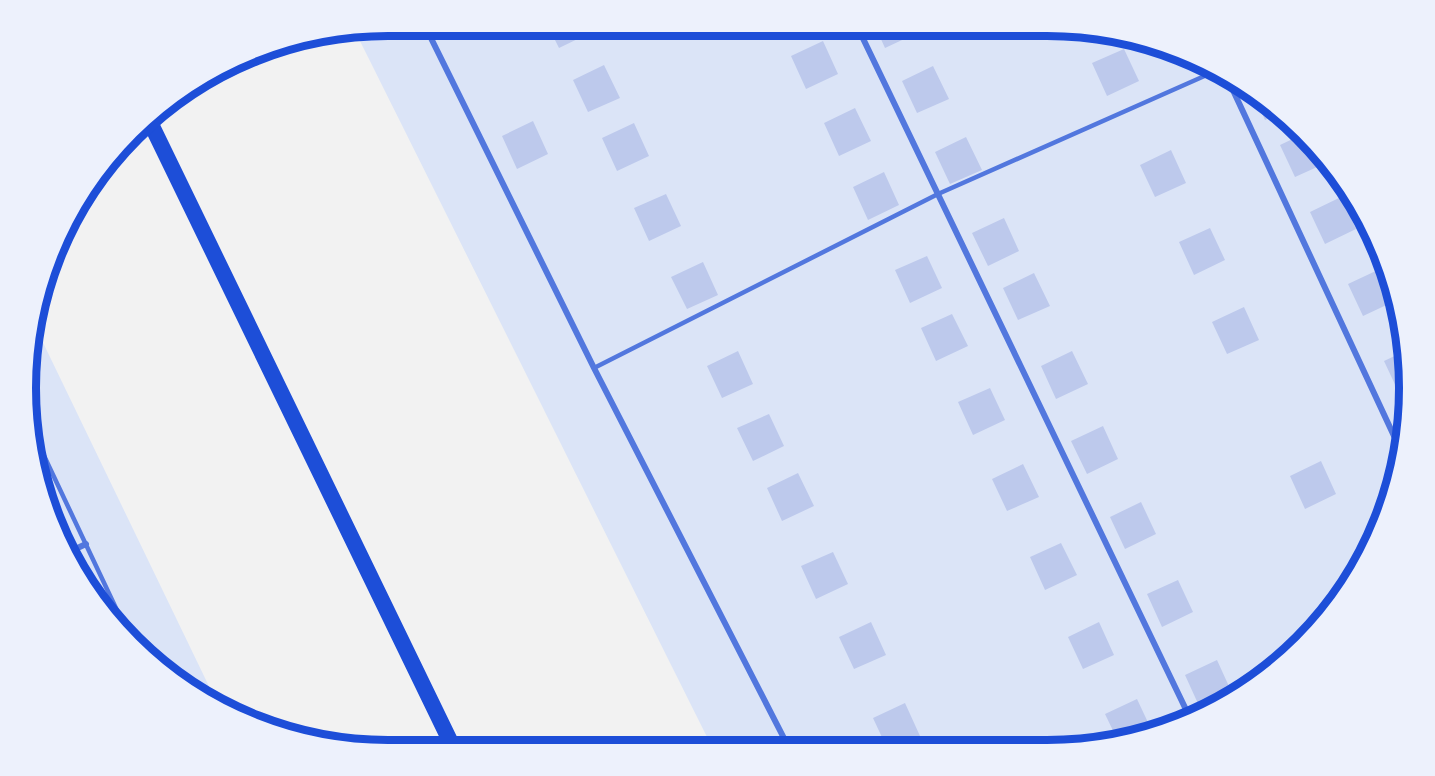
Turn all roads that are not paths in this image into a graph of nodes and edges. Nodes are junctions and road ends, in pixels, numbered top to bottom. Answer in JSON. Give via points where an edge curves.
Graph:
{"nodes":[{"id":1,"x":430,"y":36,"type":"edge"},
{"id":2,"x":862,"y":36,"type":"edge"},
{"id":3,"x":1208,"y":75,"type":"edge"},
{"id":4,"x":1232,"y":89,"type":"edge"},
{"id":5,"x":152,"y":127,"type":"edge"},
{"id":6,"x":938,"y":194,"type":"junction"},
{"id":7,"x":594,"y":368,"type":"junction"},
{"id":8,"x":1395,"y":439,"type":"edge"},
{"id":9,"x":42,"y":451,"type":"edge"},
{"id":10,"x":86,"y":544,"type":"junction"},
{"id":11,"x":75,"y":549,"type":"edge"},
{"id":12,"x":120,"y":616,"type":"edge"},
{"id":13,"x":1187,"y":711,"type":"edge"},
{"id":14,"x":450,"y":740,"type":"edge"},
{"id":15,"x":785,"y":740,"type":"edge"}],
"edges":[{"from":1,"to":7,"type":"street"},
{"from":2,"to":6,"type":"street"},
{"from":3,"to":6,"type":"lane"},
{"from":4,"to":8,"type":"street"},
{"from":5,"to":14,"type":"highway"},
{"from":6,"to":7,"type":"lane"},
{"from":6,"to":13,"type":"street"},
{"from":7,"to":15,"type":"street"},
{"from":9,"to":10,"type":"lane"},
{"from":10,"to":11,"type":"street"},
{"from":10,"to":12,"type":"lane"}]}
